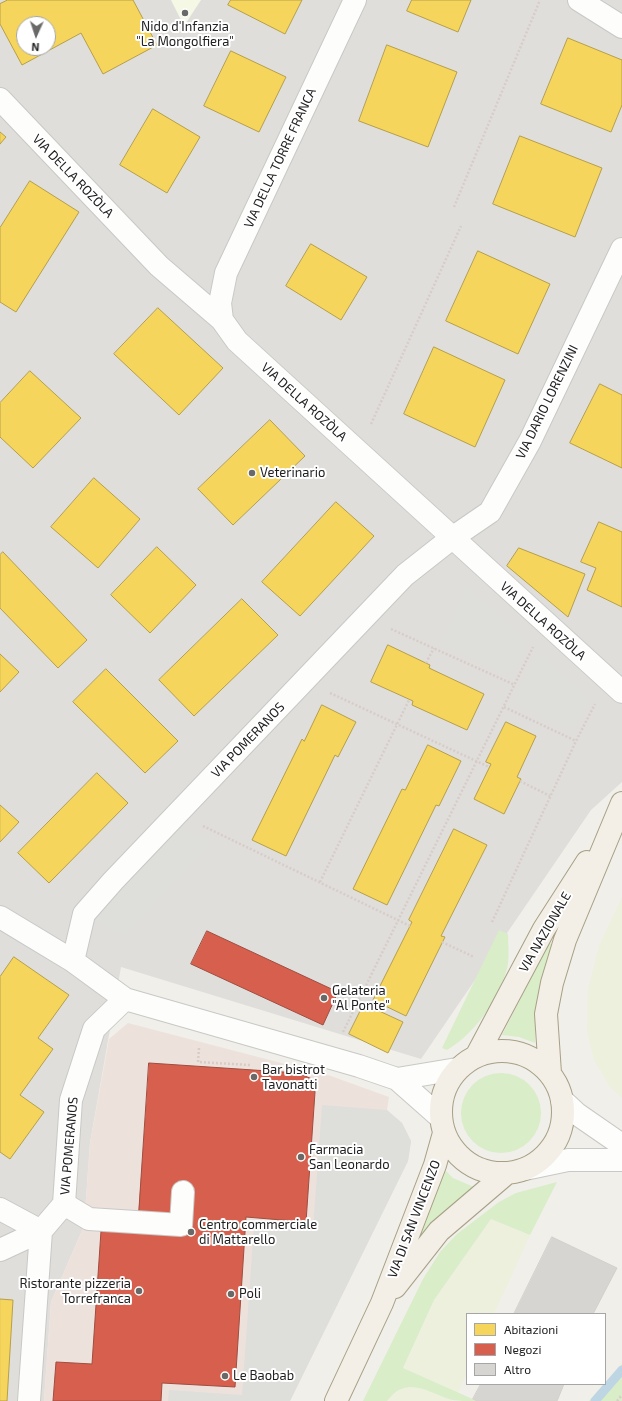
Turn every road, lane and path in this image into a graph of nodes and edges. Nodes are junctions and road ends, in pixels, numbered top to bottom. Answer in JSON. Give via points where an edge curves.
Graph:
{"nodes":[{"id":1,"x":355,"y":0,"type":"edge"},
{"id":2,"x":540,"y":0,"type":"edge"},
{"id":3,"x":579,"y":0,"type":"edge"},
{"id":4,"x":622,"y":27,"type":"edge"},
{"id":5,"x":0,"y":99,"type":"edge"},
{"id":6,"x":454,"y":207,"type":"dead end"},
{"id":7,"x":461,"y":226,"type":"dead end"},
{"id":8,"x":622,"y":249,"type":"edge"},
{"id":9,"x":222,"y":320,"type":"junction"},
{"id":10,"x":368,"y":429,"type":"dead end"},
{"id":11,"x":452,"y":538,"type":"junction"},
{"id":12,"x":366,"y":617,"type":"junction"},
{"id":13,"x":535,"y":643,"type":"dead end"},
{"id":14,"x":434,"y":648,"type":"junction"},
{"id":15,"x":426,"y":663,"type":"dead end"},
{"id":16,"x":515,"y":685,"type":"junction"},
{"id":17,"x":327,"y":691,"type":"dead end"},
{"id":18,"x":622,"y":692,"type":"edge"},
{"id":19,"x":599,"y":699,"type":"dead end"},
{"id":20,"x":409,"y":700,"type":"dead end"},
{"id":21,"x":504,"y":707,"type":"junction"},
{"id":22,"x":397,"y":724,"type":"junction"},
{"id":23,"x":576,"y":741,"type":"junction"},
{"id":24,"x":477,"y":761,"type":"junction"},
{"id":25,"x":489,"y":767,"type":"dead end"},
{"id":26,"x":520,"y":782,"type":"dead end"},
{"id":27,"x":550,"y":796,"type":"junction"},
{"id":28,"x":620,"y":807,"type":"edge"},
{"id":29,"x":197,"y":823,"type":"dead end"},
{"id":30,"x":320,"y":882,"type":"junction"},
{"id":31,"x":0,"y":917,"type":"edge"},
{"id":32,"x":398,"y":921,"type":"junction"},
{"id":33,"x":492,"y":922,"type":"dead end"},
{"id":34,"x":410,"y":926,"type":"dead end"},
{"id":35,"x":442,"y":942,"type":"dead end"},
{"id":36,"x":474,"y":958,"type":"dead end"},
{"id":37,"x":73,"y":961,"type":"junction"},
{"id":38,"x":125,"y":999,"type":"junction"},
{"id":39,"x":341,"y":1036,"type":"dead end"},
{"id":40,"x":200,"y":1042,"type":"dead end"},
{"id":41,"x":477,"y":1055,"type":"junction"},
{"id":42,"x":198,"y":1062,"type":"dead end"},
{"id":43,"x":457,"y":1070,"type":"junction"},
{"id":44,"x":550,"y":1073,"type":"junction"},
{"id":45,"x":397,"y":1079,"type":"junction"},
{"id":46,"x":562,"y":1100,"type":"junction"},
{"id":47,"x":442,"y":1125,"type":"junction"},
{"id":48,"x":622,"y":1145,"type":"edge"},
{"id":49,"x":622,"y":1160,"type":"edge"},
{"id":50,"x":516,"y":1171,"type":"junction"},
{"id":51,"x":183,"y":1192,"type":"dead end"},
{"id":52,"x":64,"y":1204,"type":"junction"},
{"id":53,"x":0,"y":1209,"type":"edge"},
{"id":54,"x":41,"y":1231,"type":"junction"},
{"id":55,"x":0,"y":1250,"type":"edge"},
{"id":56,"x":382,"y":1303,"type":"junction"},
{"id":57,"x":622,"y":1395,"type":"edge"},
{"id":58,"x":30,"y":1401,"type":"edge"},
{"id":59,"x":336,"y":1401,"type":"edge"},
{"id":60,"x":617,"y":1401,"type":"edge"}],
"edges":[{"from":1,"to":9,"type":"street","name":"VIA DELLA TORRE FRANCA","via":[[226,273],[220,304]]},
{"from":2,"to":6,"type":"path"},
{"from":3,"to":4,"type":"street"},
{"from":5,"to":9,"type":"street","name":"VIA DELLA ROZÒLA","via":[[159,266]]},
{"from":7,"to":10,"type":"path"},
{"from":8,"to":11,"type":"street","name":"VIA DARIO LORENZINI","via":[[530,441],[490,512]]},
{"from":9,"to":11,"type":"street","name":"VIA DELLA ROZÒLA","via":[[238,341]]},
{"from":11,"to":12,"type":"street","name":"VIA POMERANOS","via":[[405,576]]},
{"from":11,"to":18,"type":"street","name":"VIA DELLA ROZÒLA"},
{"from":12,"to":14,"type":"path"},
{"from":12,"to":37,"type":"street","name":"VIA POMERANOS","via":[[84,914]]},
{"from":13,"to":16,"type":"path"},
{"from":14,"to":15,"type":"path"},
{"from":14,"to":16,"type":"path"},
{"from":16,"to":21,"type":"path"},
{"from":17,"to":22,"type":"path"},
{"from":19,"to":23,"type":"path"},
{"from":20,"to":22,"type":"path"},
{"from":21,"to":23,"type":"path"},
{"from":21,"to":24,"type":"path"},
{"from":22,"to":24,"type":"path"},
{"from":22,"to":30,"type":"path"},
{"from":23,"to":27,"type":"path"},
{"from":24,"to":25,"type":"path"},
{"from":24,"to":32,"type":"path"},
{"from":26,"to":27,"type":"path"},
{"from":27,"to":33,"type":"path"},
{"from":28,"to":41,"type":"main road","name":"VIA NAZIONALE","via":[[544,929]]},
{"from":28,"to":44,"type":"main road","name":"VIA NAZIONALE","via":[[565,940],[552,983],[546,1014]]},
{"from":29,"to":30,"type":"path"},
{"from":30,"to":32,"type":"path"},
{"from":31,"to":37,"type":"street"},
{"from":32,"to":34,"type":"path"},
{"from":32,"to":39,"type":"path"},
{"from":35,"to":36,"type":"path"},
{"from":37,"to":38,"type":"street"},
{"from":38,"to":45,"type":"street"},
{"from":38,"to":52,"type":"street","name":"VIA POMERANOS","via":[[94,1029],[71,1100]]},
{"from":40,"to":42,"type":"path"},
{"from":41,"to":43,"type":"main road","name":"VIA NAZIONALE"},
{"from":41,"to":44,"type":"main road","name":"VIA NAZIONALE","via":[[496,1050],[516,1052],[535,1060]]},
{"from":43,"to":45,"type":"street"},
{"from":43,"to":47,"type":"main road","name":"VIA NAZIONALE","via":[[447,1083],[441,1099]]},
{"from":44,"to":46,"type":"main road","name":"VIA NAZIONALE","via":[[558,1086]]},
{"from":45,"to":47,"type":"street"},
{"from":46,"to":48,"type":"street","via":[[577,1114]]},
{"from":46,"to":50,"type":"main road","name":"VIA NAZIONALE","via":[[563,1121],[556,1141],[543,1157]]},
{"from":47,"to":50,"type":"main road","via":[[454,1151],[469,1164],[487,1171]]},
{"from":47,"to":56,"type":"main road","name":"VIA DI SAN VINCENZO","via":[[436,1166]]},
{"from":49,"to":50,"type":"street","via":[[568,1160]]},
{"from":50,"to":56,"type":"main road","name":"VIA DI SAN VINCENZO","via":[[439,1231]]},
{"from":51,"to":52,"type":"street","via":[[181,1225],[89,1219]]},
{"from":52,"to":54,"type":"street","name":"VIA POMERANOS"},
{"from":53,"to":54,"type":"street"},
{"from":54,"to":55,"type":"street"},
{"from":54,"to":58,"type":"street"},
{"from":56,"to":59,"type":"main road","name":"VIA DI SAN VINCENZO"},
{"from":57,"to":60,"type":"path"}]}
